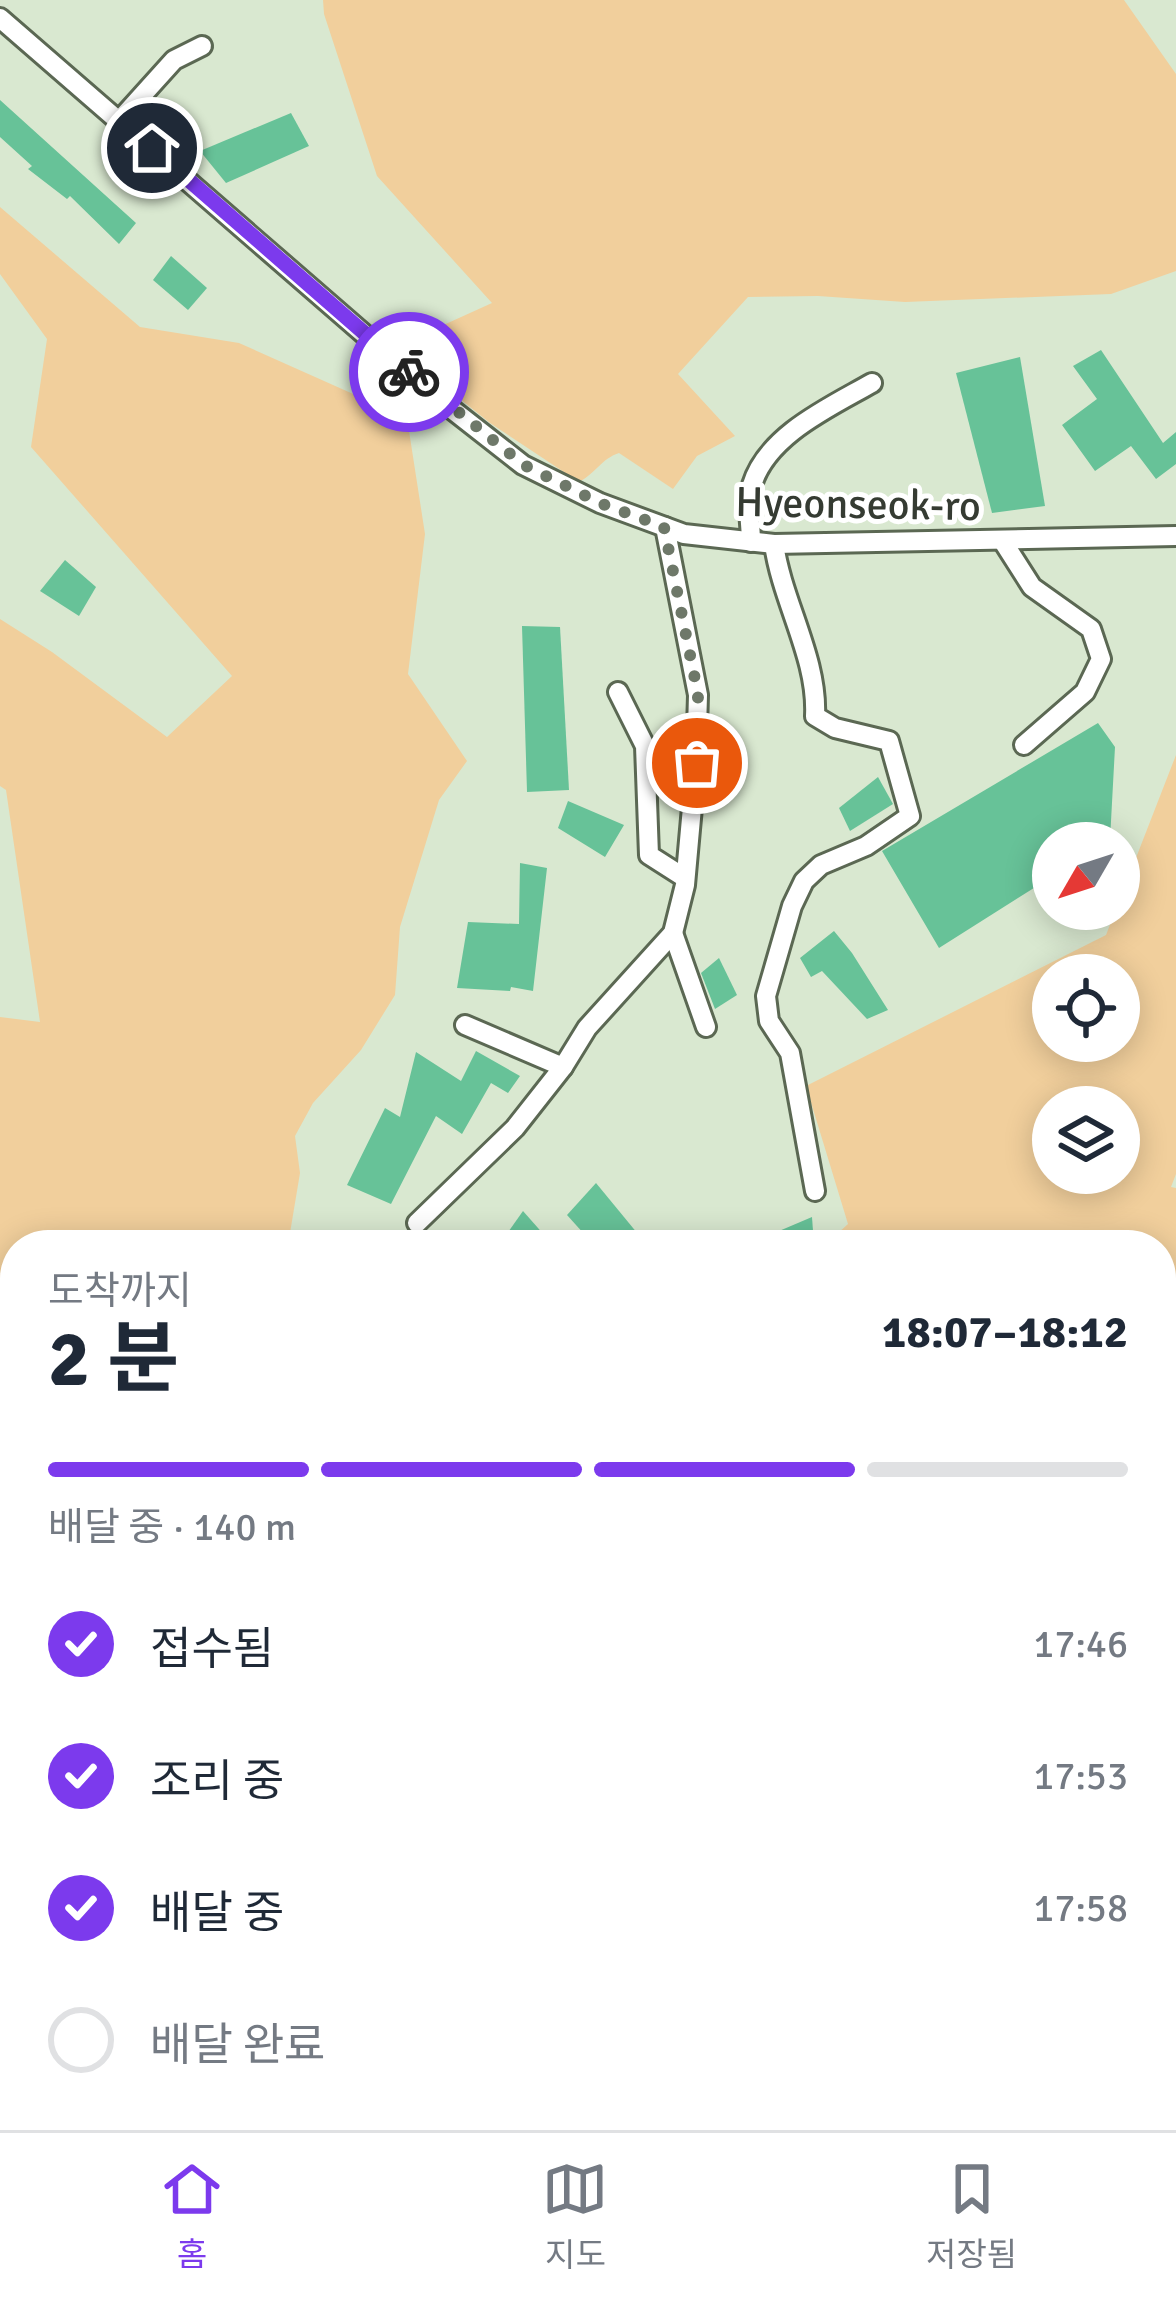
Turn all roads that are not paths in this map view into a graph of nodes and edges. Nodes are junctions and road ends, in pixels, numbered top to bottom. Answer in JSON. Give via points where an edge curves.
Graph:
{"nodes":[{"id":1,"x":0,"y":17,"type":"edge"},
{"id":2,"x":202,"y":46,"type":"dead end"},
{"id":3,"x":119,"y":121,"type":"junction"},
{"id":4,"x":872,"y":383,"type":"dead end"},
{"id":5,"x":664,"y":527,"type":"junction"},
{"id":6,"x":1176,"y":536,"type":"edge"},
{"id":7,"x":1002,"y":540,"type":"junction"},
{"id":8,"x":751,"y":542,"type":"junction"},
{"id":9,"x":773,"y":544,"type":"junction"},
{"id":10,"x":618,"y":692,"type":"dead end"},
{"id":11,"x":1024,"y":746,"type":"dead end"},
{"id":12,"x":685,"y":878,"type":"junction"},
{"id":13,"x":673,"y":933,"type":"junction"},
{"id":14,"x":465,"y":1025,"type":"dead end"},
{"id":15,"x":706,"y":1027,"type":"dead end"},
{"id":16,"x":563,"y":1067,"type":"junction"},
{"id":17,"x":815,"y":1191,"type":"dead end"},
{"id":18,"x":416,"y":1223,"type":"dead end"}],
"edges":[{"from":1,"to":3,"type":"street","name":"Hyeonseok-ro"},
{"from":2,"to":3,"type":"street","via":[[174,60]]},
{"from":3,"to":5,"type":"street","name":"Hyeonseok-ro","via":[[524,465]]},
{"from":4,"to":8,"type":"street","via":[[764,457],[750,488]]},
{"from":5,"to":8,"type":"street","name":"Hyeonseok-ro"},
{"from":5,"to":12,"type":"street","via":[[698,694]]},
{"from":6,"to":7,"type":"street","name":"Hyeonseok-ro"},
{"from":7,"to":9,"type":"street","name":"Hyeonseok-ro"},
{"from":7,"to":11,"type":"street","via":[[1032,587],[1091,629],[1101,658],[1084,692]]},
{"from":8,"to":9,"type":"street","name":"Hyeonseok-ro"},
{"from":9,"to":17,"type":"street","via":[[816,687],[815,716],[889,740],[910,816],[804,881],[766,996],[769,1021],[790,1052]]},
{"from":10,"to":12,"type":"street","via":[[645,746],[649,855]]},
{"from":12,"to":13,"type":"street"},
{"from":13,"to":15,"type":"street"},
{"from":13,"to":16,"type":"street","via":[[586,1028]]},
{"from":14,"to":16,"type":"street"},
{"from":16,"to":18,"type":"street","via":[[514,1128]]}]}
